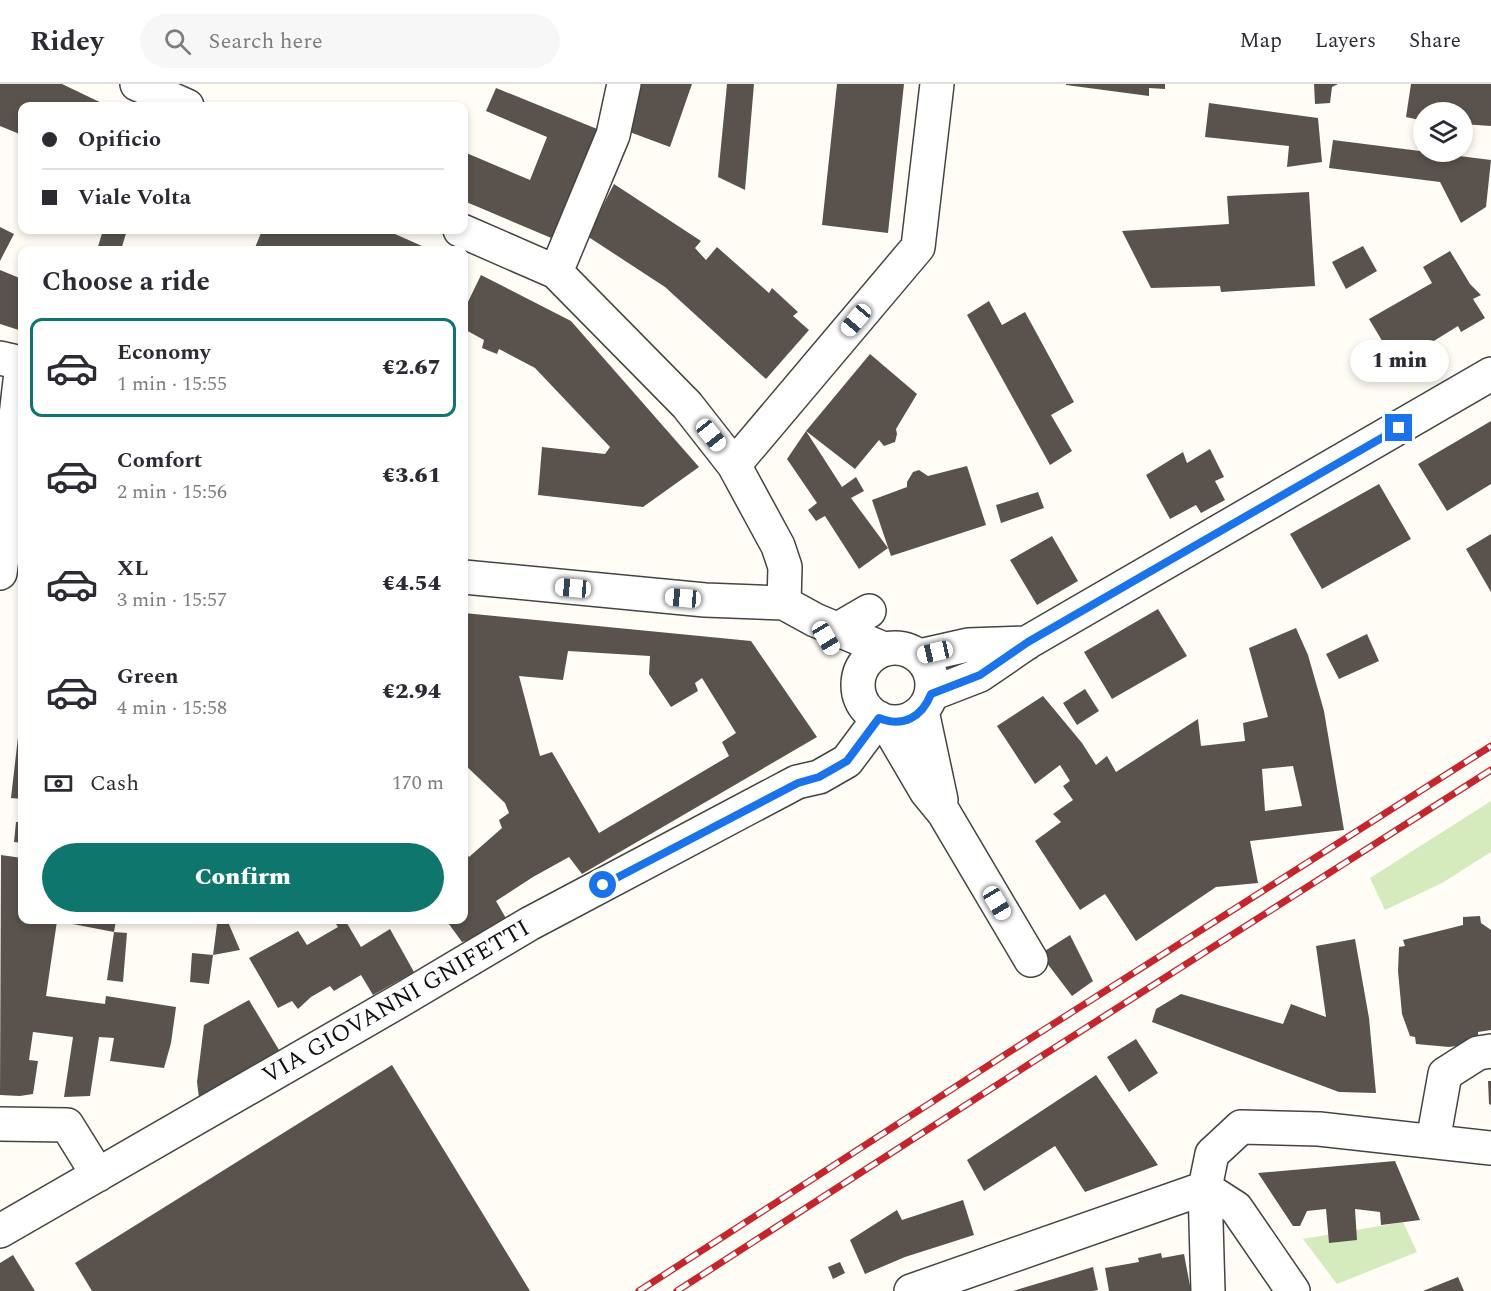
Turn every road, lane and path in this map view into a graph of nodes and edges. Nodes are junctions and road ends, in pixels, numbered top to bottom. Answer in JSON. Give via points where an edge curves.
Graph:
{"nodes":[{"id":1,"x":137,"y":84,"type":"edge"},
{"id":2,"x":624,"y":84,"type":"edge"},
{"id":3,"x":937,"y":84,"type":"edge"},
{"id":4,"x":178,"y":102,"type":"edge"},
{"id":5,"x":468,"y":234,"type":"edge"},
{"id":6,"x":556,"y":272,"type":"junction"},
{"id":7,"x":0,"y":358,"type":"edge"},
{"id":8,"x":18,"y":362,"type":"edge"},
{"id":9,"x":1491,"y":374,"type":"edge"},
{"id":10,"x":18,"y":398,"type":"edge"},
{"id":11,"x":734,"y":465,"type":"junction"},
{"id":12,"x":9,"y":536,"type":"edge"},
{"id":13,"x":0,"y":573,"type":"edge"},
{"id":14,"x":468,"y":578,"type":"edge"},
{"id":15,"x":784,"y":603,"type":"junction"},
{"id":16,"x":869,"y":610,"type":"dead end"},
{"id":17,"x":826,"y":624,"type":"junction"},
{"id":18,"x":1028,"y":642,"type":"junction"},
{"id":19,"x":884,"y":649,"type":"junction"},
{"id":20,"x":919,"y":656,"type":"junction"},
{"id":21,"x":926,"y":702,"type":"junction"},
{"id":22,"x":871,"y":709,"type":"junction"},
{"id":23,"x":944,"y":813,"type":"junction"},
{"id":24,"x":1031,"y":960,"type":"dead end"},
{"id":25,"x":1491,"y":1051,"type":"edge"},
{"id":26,"x":0,"y":1124,"type":"edge"},
{"id":27,"x":1433,"y":1141,"type":"junction"},
{"id":28,"x":1491,"y":1148,"type":"edge"},
{"id":29,"x":98,"y":1175,"type":"junction"},
{"id":30,"x":1205,"y":1188,"type":"junction"},
{"id":31,"x":0,"y":1231,"type":"edge"},
{"id":32,"x":911,"y":1291,"type":"edge"},
{"id":33,"x":1208,"y":1291,"type":"edge"},
{"id":34,"x":1293,"y":1291,"type":"edge"}],
"edges":[{"from":1,"to":4,"type":"street"},
{"from":2,"to":6,"type":"street","via":[[613,135]]},
{"from":3,"to":11,"type":"street","via":[[918,247]]},
{"from":5,"to":6,"type":"street"},
{"from":6,"to":11,"type":"street","via":[[687,405]]},
{"from":7,"to":8,"type":"street"},
{"from":9,"to":18,"type":"street"},
{"from":10,"to":12,"type":"street","via":[[10,469]]},
{"from":11,"to":15,"type":"street","via":[[778,546],[785,567]]},
{"from":12,"to":13,"type":"street"},
{"from":14,"to":15,"type":"street","via":[[705,600]]},
{"from":15,"to":17,"type":"street"},
{"from":16,"to":17,"type":"street"},
{"from":17,"to":19,"type":"street"},
{"from":17,"to":22,"type":"street","via":[[848,675]]},
{"from":18,"to":20,"type":"street","via":[[968,645]]},
{"from":18,"to":21,"type":"street","via":[[980,675]]},
{"from":19,"to":20,"type":"street","via":[[902,648]]},
{"from":19,"to":22,"type":"street","via":[[869,658],[858,676],[857,685]]},
{"from":20,"to":21,"type":"street","via":[[932,684]]},
{"from":21,"to":22,"type":"street","via":[[913,717],[903,721]]},
{"from":21,"to":23,"type":"street"},
{"from":22,"to":23,"type":"street"},
{"from":22,"to":29,"type":"street","name":"VIA GIOVANNI GNIFETTI","via":[[798,783],[529,924]]},
{"from":23,"to":24,"type":"street"},
{"from":25,"to":27,"type":"street","via":[[1478,1053],[1445,1074]]},
{"from":26,"to":29,"type":"street","via":[[67,1125]]},
{"from":27,"to":28,"type":"street"},
{"from":27,"to":30,"type":"street","via":[[1319,1129],[1241,1127],[1212,1154]]},
{"from":29,"to":31,"type":"street","name":"VIA GIOVANNI GNIFETTI"},
{"from":30,"to":32,"type":"street"},
{"from":30,"to":33,"type":"street"},
{"from":30,"to":34,"type":"street","via":[[1236,1208]]}]}
